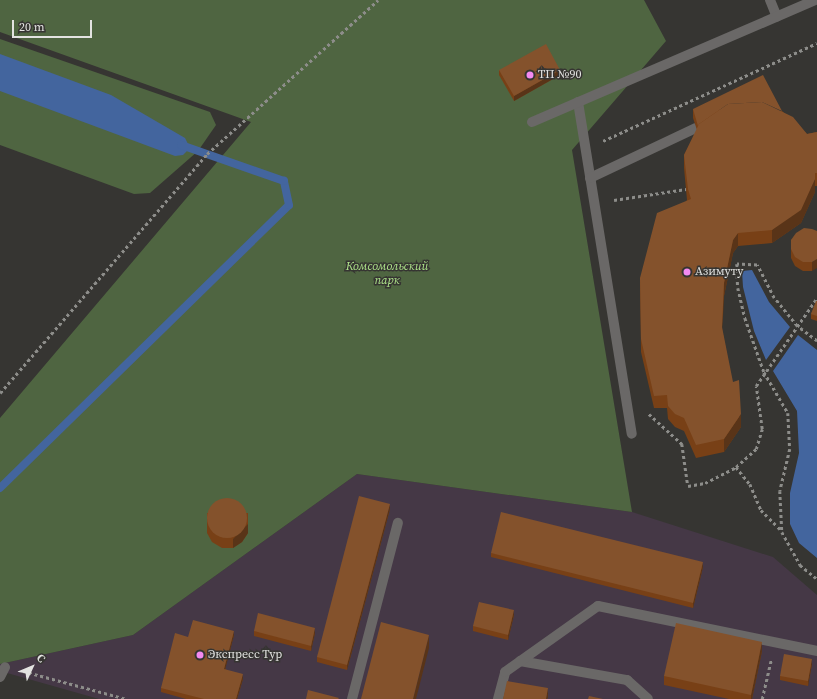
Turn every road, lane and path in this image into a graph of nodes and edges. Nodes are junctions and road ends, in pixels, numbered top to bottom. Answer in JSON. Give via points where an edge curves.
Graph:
{"nodes":[{"id":1,"x":378,"y":0,"type":"edge"},
{"id":2,"x":770,"y":0,"type":"edge"},
{"id":3,"x":815,"y":0,"type":"edge"},
{"id":4,"x":777,"y":17,"type":"junction"},
{"id":5,"x":817,"y":43,"type":"edge"},
{"id":6,"x":578,"y":102,"type":"junction"},
{"id":7,"x":532,"y":122,"type":"dead end"},
{"id":8,"x":696,"y":128,"type":"edge"},
{"id":9,"x":606,"y":170,"type":"junction"},
{"id":10,"x":590,"y":178,"type":"junction"},
{"id":11,"x":686,"y":189,"type":"edge"},
{"id":12,"x":611,"y":201,"type":"junction"},
{"id":13,"x":612,"y":208,"type":"dead end"},
{"id":14,"x":817,"y":298,"type":"edge"},
{"id":15,"x":797,"y":326,"type":"junction"},
{"id":16,"x":817,"y":341,"type":"edge"},
{"id":17,"x":764,"y":372,"type":"junction"},
{"id":18,"x":0,"y":393,"type":"edge"},
{"id":19,"x":645,"y":408,"type":"dead end"},
{"id":20,"x":632,"y":434,"type":"dead end"},
{"id":21,"x":736,"y":467,"type":"junction"},
{"id":22,"x":398,"y":523,"type":"dead end"},
{"id":23,"x":782,"y":532,"type":"junction"},
{"id":24,"x":817,"y":579,"type":"edge"},
{"id":25,"x":774,"y":642,"type":"junction"},
{"id":26,"x":817,"y":651,"type":"edge"},
{"id":27,"x":520,"y":661,"type":"junction"},
{"id":28,"x":5,"y":667,"type":"joint"},
{"id":29,"x":0,"y":677,"type":"edge"},
{"id":30,"x":127,"y":699,"type":"edge"},
{"id":31,"x":352,"y":699,"type":"edge"},
{"id":32,"x":498,"y":699,"type":"edge"},
{"id":33,"x":648,"y":699,"type":"edge"},
{"id":34,"x":762,"y":699,"type":"edge"}],
"edges":[{"from":1,"to":18,"type":"path","via":[[207,154]]},
{"from":2,"to":4,"type":"lane"},
{"from":3,"to":4,"type":"lane"},
{"from":4,"to":6,"type":"lane"},
{"from":5,"to":9,"type":"path","via":[[602,142]]},
{"from":6,"to":7,"type":"lane"},
{"from":6,"to":10,"type":"lane"},
{"from":8,"to":9,"type":"lane"},
{"from":9,"to":10,"type":"lane"},
{"from":9,"to":12,"type":"path"},
{"from":10,"to":20,"type":"lane"},
{"from":11,"to":12,"type":"path"},
{"from":12,"to":13,"type":"path"},
{"from":14,"to":15,"type":"path"},
{"from":15,"to":16,"type":"path"},
{"from":15,"to":17,"type":"path"},
{"from":15,"to":17,"type":"path","via":[[774,298],[758,265],[737,264],[738,288],[745,318]]},
{"from":17,"to":21,"type":"path","via":[[756,386],[762,429],[756,450]]},
{"from":17,"to":23,"type":"path","via":[[788,413],[790,450],[780,491]]},
{"from":19,"to":21,"type":"path","via":[[655,422],[670,430],[682,444],[688,486],[705,483]]},
{"from":21,"to":23,"type":"path","via":[[750,484],[761,510]]},
{"from":22,"to":31,"type":"lane"},
{"from":23,"to":24,"type":"path","via":[[800,565]]},
{"from":25,"to":26,"type":"lane"},
{"from":25,"to":27,"type":"lane","via":[[598,606]]},
{"from":25,"to":34,"type":"path"},
{"from":27,"to":32,"type":"lane","via":[[505,672]]},
{"from":27,"to":33,"type":"lane","via":[[627,680]]},
{"from":28,"to":29,"type":"lane"},
{"from":28,"to":30,"type":"path"}]}
